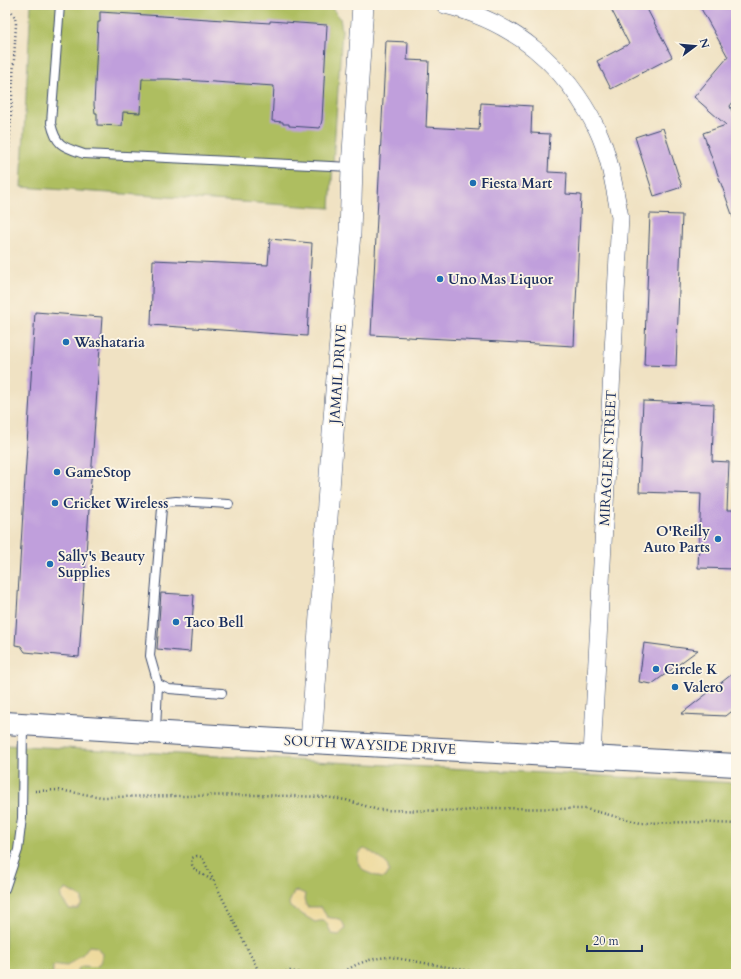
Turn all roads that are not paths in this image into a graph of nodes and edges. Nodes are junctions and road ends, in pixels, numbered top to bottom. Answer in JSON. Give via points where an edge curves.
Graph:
{"nodes":[{"id":1,"x":60,"y":5,"type":"edge"},
{"id":2,"x":362,"y":5,"type":"edge"},
{"id":3,"x":445,"y":5,"type":"edge"},
{"id":4,"x":352,"y":167,"type":"junction"},
{"id":5,"x":229,"y":504,"type":"dead end"},
{"id":6,"x":158,"y":684,"type":"junction"},
{"id":7,"x":222,"y":693,"type":"dead end"},
{"id":8,"x":14,"y":723,"type":"edge"},
{"id":9,"x":156,"y":732,"type":"junction"},
{"id":10,"x":311,"y":742,"type":"junction"},
{"id":11,"x":592,"y":756,"type":"junction"},
{"id":12,"x":736,"y":765,"type":"edge"},
{"id":13,"x":5,"y":889,"type":"edge"}],
"edges":[{"from":1,"to":4,"type":"lane","via":[[51,123],[54,138],[64,147],[84,154]]},
{"from":2,"to":4,"type":"street","name":"JAMAIL DRIVE"},
{"from":3,"to":11,"type":"street","name":"MIRAGLEN STREET","via":[[499,24],[534,47],[564,76],[597,130],[608,161],[620,217]]},
{"from":4,"to":10,"type":"street","name":"JAMAIL DRIVE","via":[[350,234],[338,363]]},
{"from":5,"to":6,"type":"lane","via":[[176,501],[167,502],[162,508],[150,656]]},
{"from":6,"to":7,"type":"lane","via":[[168,689]]},
{"from":6,"to":9,"type":"lane"},
{"from":8,"to":9,"type":"main road","name":"SOUTH WAYSIDE DRIVE"},
{"from":8,"to":13,"type":"lane","via":[[22,792],[22,818],[18,850]]},
{"from":9,"to":10,"type":"main road","name":"SOUTH WAYSIDE DRIVE"},
{"from":10,"to":11,"type":"main road","name":"SOUTH WAYSIDE DRIVE"},
{"from":11,"to":12,"type":"main road","name":"SOUTH WAYSIDE DRIVE"}]}
